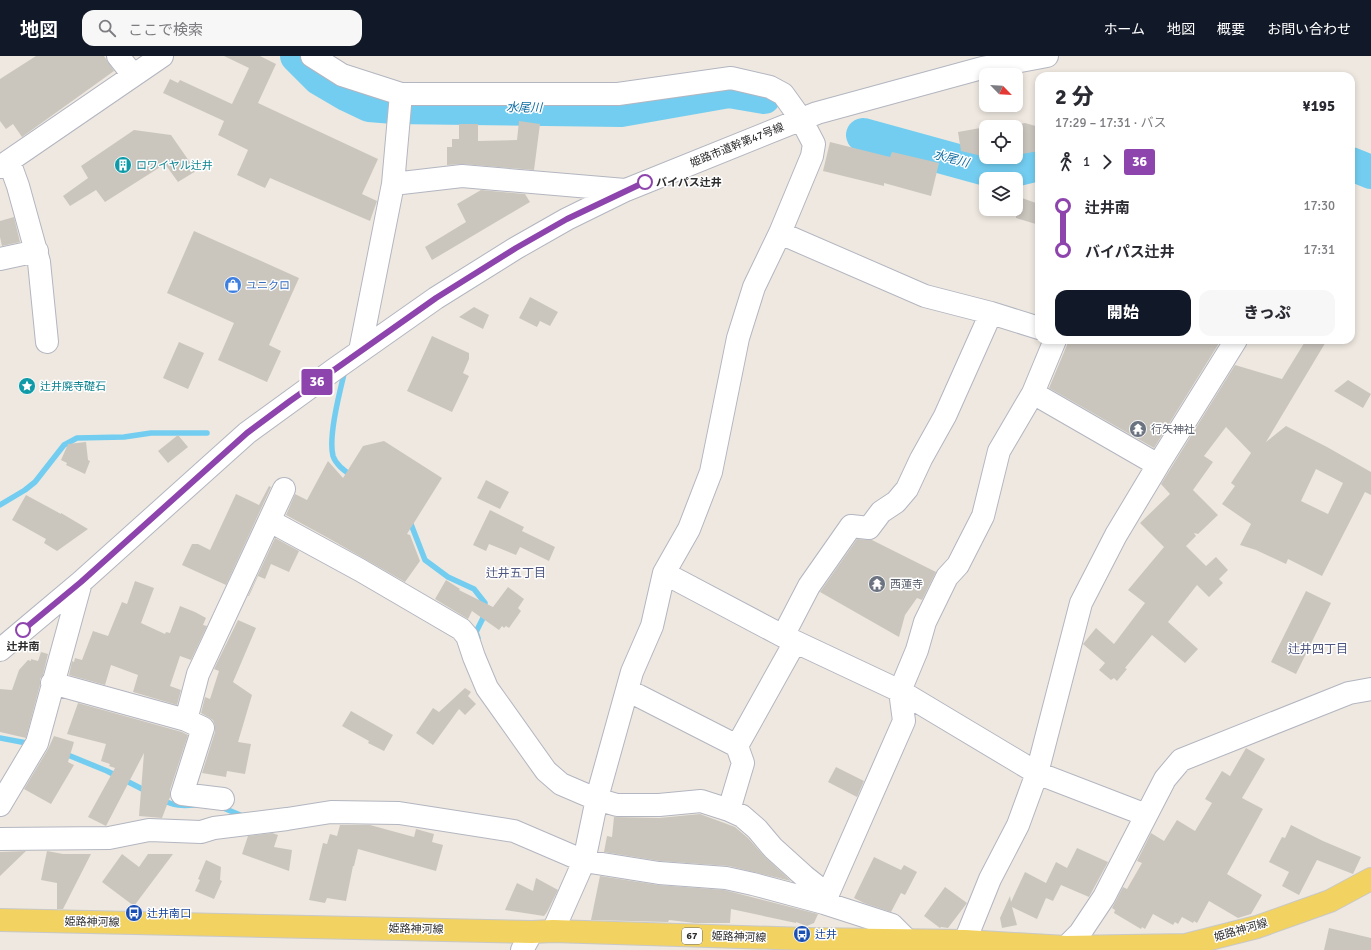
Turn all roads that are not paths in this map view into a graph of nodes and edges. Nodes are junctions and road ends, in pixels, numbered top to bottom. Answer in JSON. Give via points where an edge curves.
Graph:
{"nodes":[{"id":1,"x":118,"y":56,"type":"edge"},
{"id":2,"x":162,"y":56,"type":"edge"},
{"id":3,"x":312,"y":56,"type":"edge"},
{"id":4,"x":1047,"y":56,"type":"edge"},
{"id":5,"x":133,"y":76,"type":"junction"},
{"id":6,"x":401,"y":94,"type":"junction"},
{"id":7,"x":801,"y":119,"type":"junction"},
{"id":8,"x":5,"y":164,"type":"edge"},
{"id":9,"x":393,"y":184,"type":"junction"},
{"id":10,"x":626,"y":190,"type":"junction"},
{"id":11,"x":780,"y":233,"type":"junction"},
{"id":12,"x":37,"y":251,"type":"junction"},
{"id":13,"x":0,"y":260,"type":"edge"},
{"id":14,"x":991,"y":313,"type":"junction"},
{"id":15,"x":1035,"y":327,"type":"edge"},
{"id":16,"x":47,"y":342,"type":"dead end"},
{"id":17,"x":1053,"y":344,"type":"edge"},
{"id":18,"x":1233,"y":344,"type":"edge"},
{"id":19,"x":360,"y":351,"type":"junction"},
{"id":20,"x":1033,"y":393,"type":"junction"},
{"id":21,"x":1158,"y":464,"type":"junction"},
{"id":22,"x":284,"y":489,"type":"dead end"},
{"id":23,"x":270,"y":521,"type":"junction"},
{"id":24,"x":664,"y":573,"type":"junction"},
{"id":25,"x":81,"y":582,"type":"junction"},
{"id":26,"x":789,"y":639,"type":"junction"},
{"id":27,"x":0,"y":650,"type":"edge"},
{"id":28,"x":52,"y":683,"type":"junction"},
{"id":29,"x":1371,"y":689,"type":"edge"},
{"id":30,"x":627,"y":691,"type":"junction"},
{"id":31,"x":900,"y":691,"type":"junction"},
{"id":32,"x":186,"y":720,"type":"junction"},
{"id":33,"x":737,"y":746,"type":"junction"},
{"id":34,"x":1037,"y":772,"type":"junction"},
{"id":35,"x":223,"y":799,"type":"dead end"},
{"id":36,"x":596,"y":799,"type":"junction"},
{"id":37,"x":0,"y":805,"type":"edge"},
{"id":38,"x":729,"y":810,"type":"junction"},
{"id":39,"x":1146,"y":815,"type":"junction"},
{"id":40,"x":0,"y":839,"type":"edge"},
{"id":41,"x":584,"y":861,"type":"junction"},
{"id":42,"x":1371,"y":879,"type":"edge"},
{"id":43,"x":826,"y":899,"type":"junction"},
{"id":44,"x":0,"y":920,"type":"edge"},
{"id":45,"x":536,"y":938,"type":"edge"},
{"id":46,"x":965,"y":941,"type":"junction"},
{"id":47,"x":908,"y":942,"type":"junction"},
{"id":48,"x":1190,"y":947,"type":"edge"},
{"id":49,"x":1076,"y":948,"type":"edge"}],
"edges":[{"from":1,"to":5,"type":"street"},
{"from":2,"to":5,"type":"street"},
{"from":3,"to":6,"type":"street","via":[[342,75]]},
{"from":4,"to":7,"type":"street","name":"姫路市道幹第47号線","via":[[982,68]]},
{"from":5,"to":8,"type":"street"},
{"from":6,"to":7,"type":"street","via":[[618,94],[732,78],[770,87],[783,94]]},
{"from":6,"to":9,"type":"street"},
{"from":7,"to":10,"type":"street","name":"姫路市道幹第47号線"},
{"from":7,"to":11,"type":"street","via":[[814,144],[812,156]]},
{"from":8,"to":12,"type":"street","via":[[18,186]]},
{"from":9,"to":10,"type":"street","via":[[462,176]]},
{"from":9,"to":19,"type":"street"},
{"from":10,"to":19,"type":"street","name":"姫路市道幹第47号線","via":[[516,248],[436,298]]},
{"from":11,"to":14,"type":"street","via":[[925,296]]},
{"from":11,"to":24,"type":"street","via":[[754,287],[738,338],[711,472],[689,529]]},
{"from":12,"to":13,"type":"street"},
{"from":12,"to":16,"type":"street"},
{"from":14,"to":15,"type":"street"},
{"from":14,"to":26,"type":"street","via":[[945,416],[907,488],[896,502],[881,512],[869,528],[851,526],[809,586]]},
{"from":17,"to":20,"type":"street"},
{"from":18,"to":21,"type":"street"},
{"from":19,"to":25,"type":"street","name":"姫路市道幹第47号線","via":[[247,433]]},
{"from":20,"to":21,"type":"street"},
{"from":20,"to":31,"type":"street","via":[[999,451],[983,516],[958,565],[947,577],[925,622],[917,650]]},
{"from":21,"to":34,"type":"street","via":[[1116,535],[1081,603]]},
{"from":22,"to":23,"type":"street"},
{"from":23,"to":32,"type":"street","via":[[198,674]]},
{"from":23,"to":36,"type":"street","via":[[460,629],[467,636],[487,688],[546,770],[561,784]]},
{"from":24,"to":26,"type":"street"},
{"from":24,"to":30,"type":"street","via":[[652,626],[632,672]]},
{"from":25,"to":27,"type":"street","name":"姫路市道幹第47号線"},
{"from":25,"to":28,"type":"street"},
{"from":26,"to":31,"type":"street"},
{"from":26,"to":33,"type":"street"},
{"from":28,"to":32,"type":"street"},
{"from":28,"to":37,"type":"street","via":[[37,743]]},
{"from":29,"to":39,"type":"street","via":[[1349,693],[1181,760],[1165,779]]},
{"from":30,"to":33,"type":"street"},
{"from":30,"to":36,"type":"street"},
{"from":31,"to":34,"type":"street"},
{"from":31,"to":43,"type":"street","via":[[904,721]]},
{"from":32,"to":35,"type":"street","via":[[203,728],[182,794]]},
{"from":33,"to":38,"type":"street","via":[[743,763]]},
{"from":34,"to":39,"type":"street"},
{"from":34,"to":46,"type":"street","via":[[1018,825],[990,879]]},
{"from":36,"to":38,"type":"street","via":[[617,805],[701,801]]},
{"from":36,"to":41,"type":"street"},
{"from":38,"to":43,"type":"street","via":[[742,816],[757,829]]},
{"from":39,"to":49,"type":"street","via":[[1104,897],[1080,934]]},
{"from":40,"to":41,"type":"street","via":[[109,838],[149,830],[201,832],[331,812],[399,813],[514,831]]},
{"from":41,"to":43,"type":"street","via":[[659,873],[726,878]]},
{"from":41,"to":45,"type":"street"},
{"from":42,"to":48,"type":"main road","name":"姫路神河線","number":"67","via":[[1330,901]]},
{"from":43,"to":47,"type":"street","via":[[892,925]]},
{"from":44,"to":45,"type":"main road","name":"姫路神河線","number":"67"},
{"from":45,"to":47,"type":"main road","name":"姫路神河線","number":"67"},
{"from":46,"to":47,"type":"main road","name":"姫路神河線","number":"67"},
{"from":46,"to":49,"type":"main road","name":"姫路神河線","number":"67"},
{"from":48,"to":49,"type":"main road","name":"姫路神河線","number":"67"}]}
